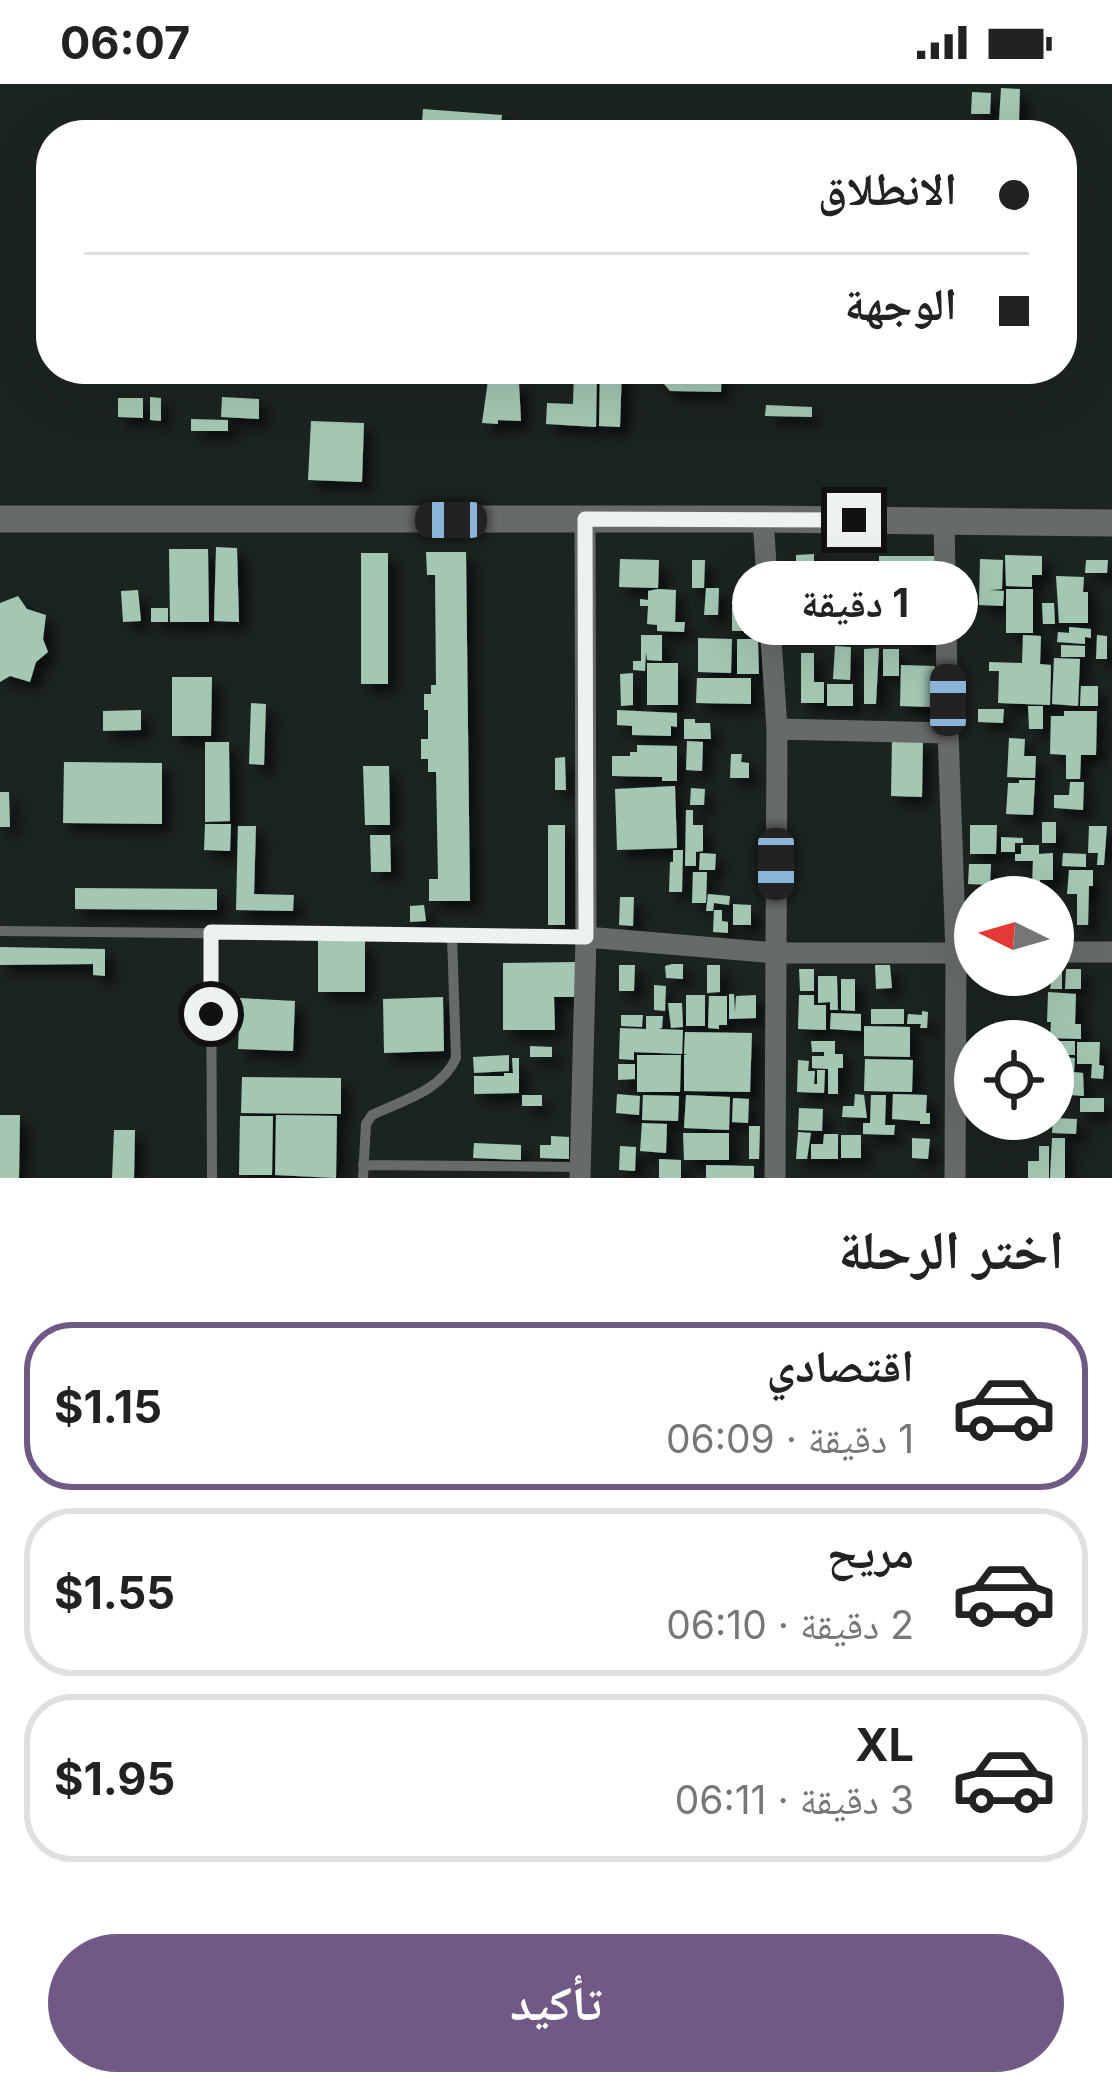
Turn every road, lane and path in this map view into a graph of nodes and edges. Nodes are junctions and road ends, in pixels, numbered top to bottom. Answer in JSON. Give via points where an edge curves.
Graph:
{"nodes":[{"id":1,"x":0,"y":519,"type":"edge"},
{"id":2,"x":585,"y":519,"type":"junction"},
{"id":3,"x":763,"y":519,"type":"junction"},
{"id":4,"x":944,"y":521,"type":"junction"},
{"id":5,"x":1112,"y":523,"type":"edge"},
{"id":6,"x":777,"y":729,"type":"junction"},
{"id":7,"x":948,"y":734,"type":"junction"},
{"id":8,"x":959,"y":876,"type":"edge"},
{"id":9,"x":0,"y":931,"type":"edge"},
{"id":10,"x":211,"y":932,"type":"junction"},
{"id":11,"x":452,"y":935,"type":"junction"},
{"id":12,"x":586,"y":937,"type":"junction"},
{"id":13,"x":954,"y":952,"type":"edge"},
{"id":14,"x":1074,"y":952,"type":"edge"},
{"id":15,"x":1112,"y":952,"type":"edge"},
{"id":16,"x":776,"y":953,"type":"junction"},
{"id":17,"x":963,"y":996,"type":"edge"},
{"id":18,"x":363,"y":1172,"type":"edge"},
{"id":19,"x":580,"y":1173,"type":"edge"},
{"id":20,"x":212,"y":1178,"type":"edge"},
{"id":21,"x":775,"y":1178,"type":"edge"},
{"id":22,"x":955,"y":1178,"type":"edge"}],
"edges":[{"from":1,"to":2,"type":"street"},
{"from":2,"to":3,"type":"street"},
{"from":2,"to":12,"type":"street"},
{"from":3,"to":4,"type":"street"},
{"from":3,"to":6,"type":"street"},
{"from":4,"to":5,"type":"street"},
{"from":4,"to":7,"type":"street"},
{"from":6,"to":7,"type":"street"},
{"from":6,"to":16,"type":"street"},
{"from":7,"to":8,"type":"street"},
{"from":9,"to":10,"type":"lane"},
{"from":10,"to":11,"type":"lane"},
{"from":10,"to":20,"type":"lane"},
{"from":11,"to":12,"type":"lane"},
{"from":11,"to":18,"type":"lane","via":[[457,1058],[436,1085],[372,1115]]},
{"from":12,"to":16,"type":"street"},
{"from":12,"to":19,"type":"street"},
{"from":13,"to":16,"type":"street"},
{"from":14,"to":15,"type":"street"},
{"from":16,"to":21,"type":"street"},
{"from":17,"to":22,"type":"street"},
{"from":18,"to":19,"type":"lane"}]}
